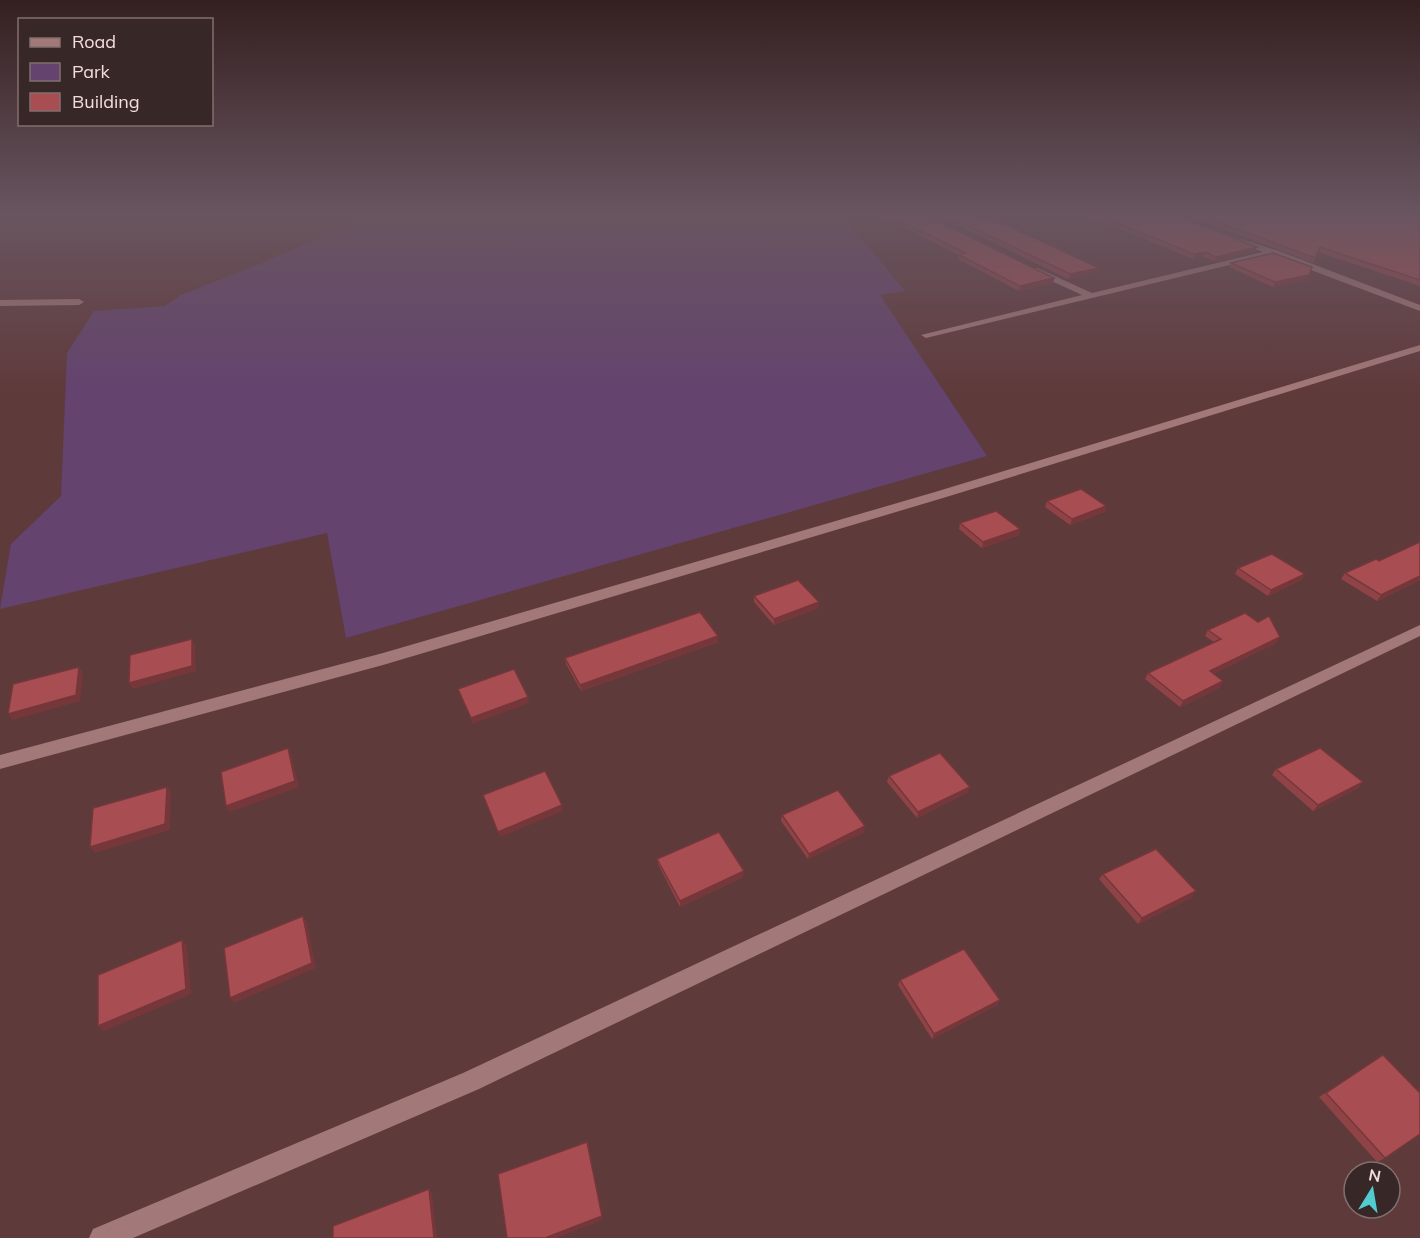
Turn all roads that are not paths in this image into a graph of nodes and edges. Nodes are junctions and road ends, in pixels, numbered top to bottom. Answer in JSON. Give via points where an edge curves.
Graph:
{"nodes":[{"id":1,"x":1042,"y":273,"type":"edge"},
{"id":2,"x":1188,"y":273,"type":"edge"},
{"id":3,"x":1328,"y":273,"type":"edge"},
{"id":4,"x":1092,"y":296,"type":"junction"},
{"id":5,"x":79,"y":302,"type":"dead end"},
{"id":6,"x":0,"y":303,"type":"edge"},
{"id":7,"x":1420,"y":308,"type":"edge"},
{"id":8,"x":926,"y":335,"type":"dead end"},
{"id":9,"x":1420,"y":348,"type":"edge"},
{"id":10,"x":1420,"y":630,"type":"edge"},
{"id":11,"x":0,"y":762,"type":"edge"},
{"id":12,"x":102,"y":1238,"type":"edge"}],
"edges":[{"from":1,"to":4,"type":"street"},
{"from":2,"to":4,"type":"street"},
{"from":3,"to":7,"type":"street"},
{"from":4,"to":8,"type":"street"},
{"from":5,"to":6,"type":"street"},
{"from":9,"to":11,"type":"street","via":[[383,659]]},
{"from":10,"to":12,"type":"street","via":[[471,1081]]}]}
